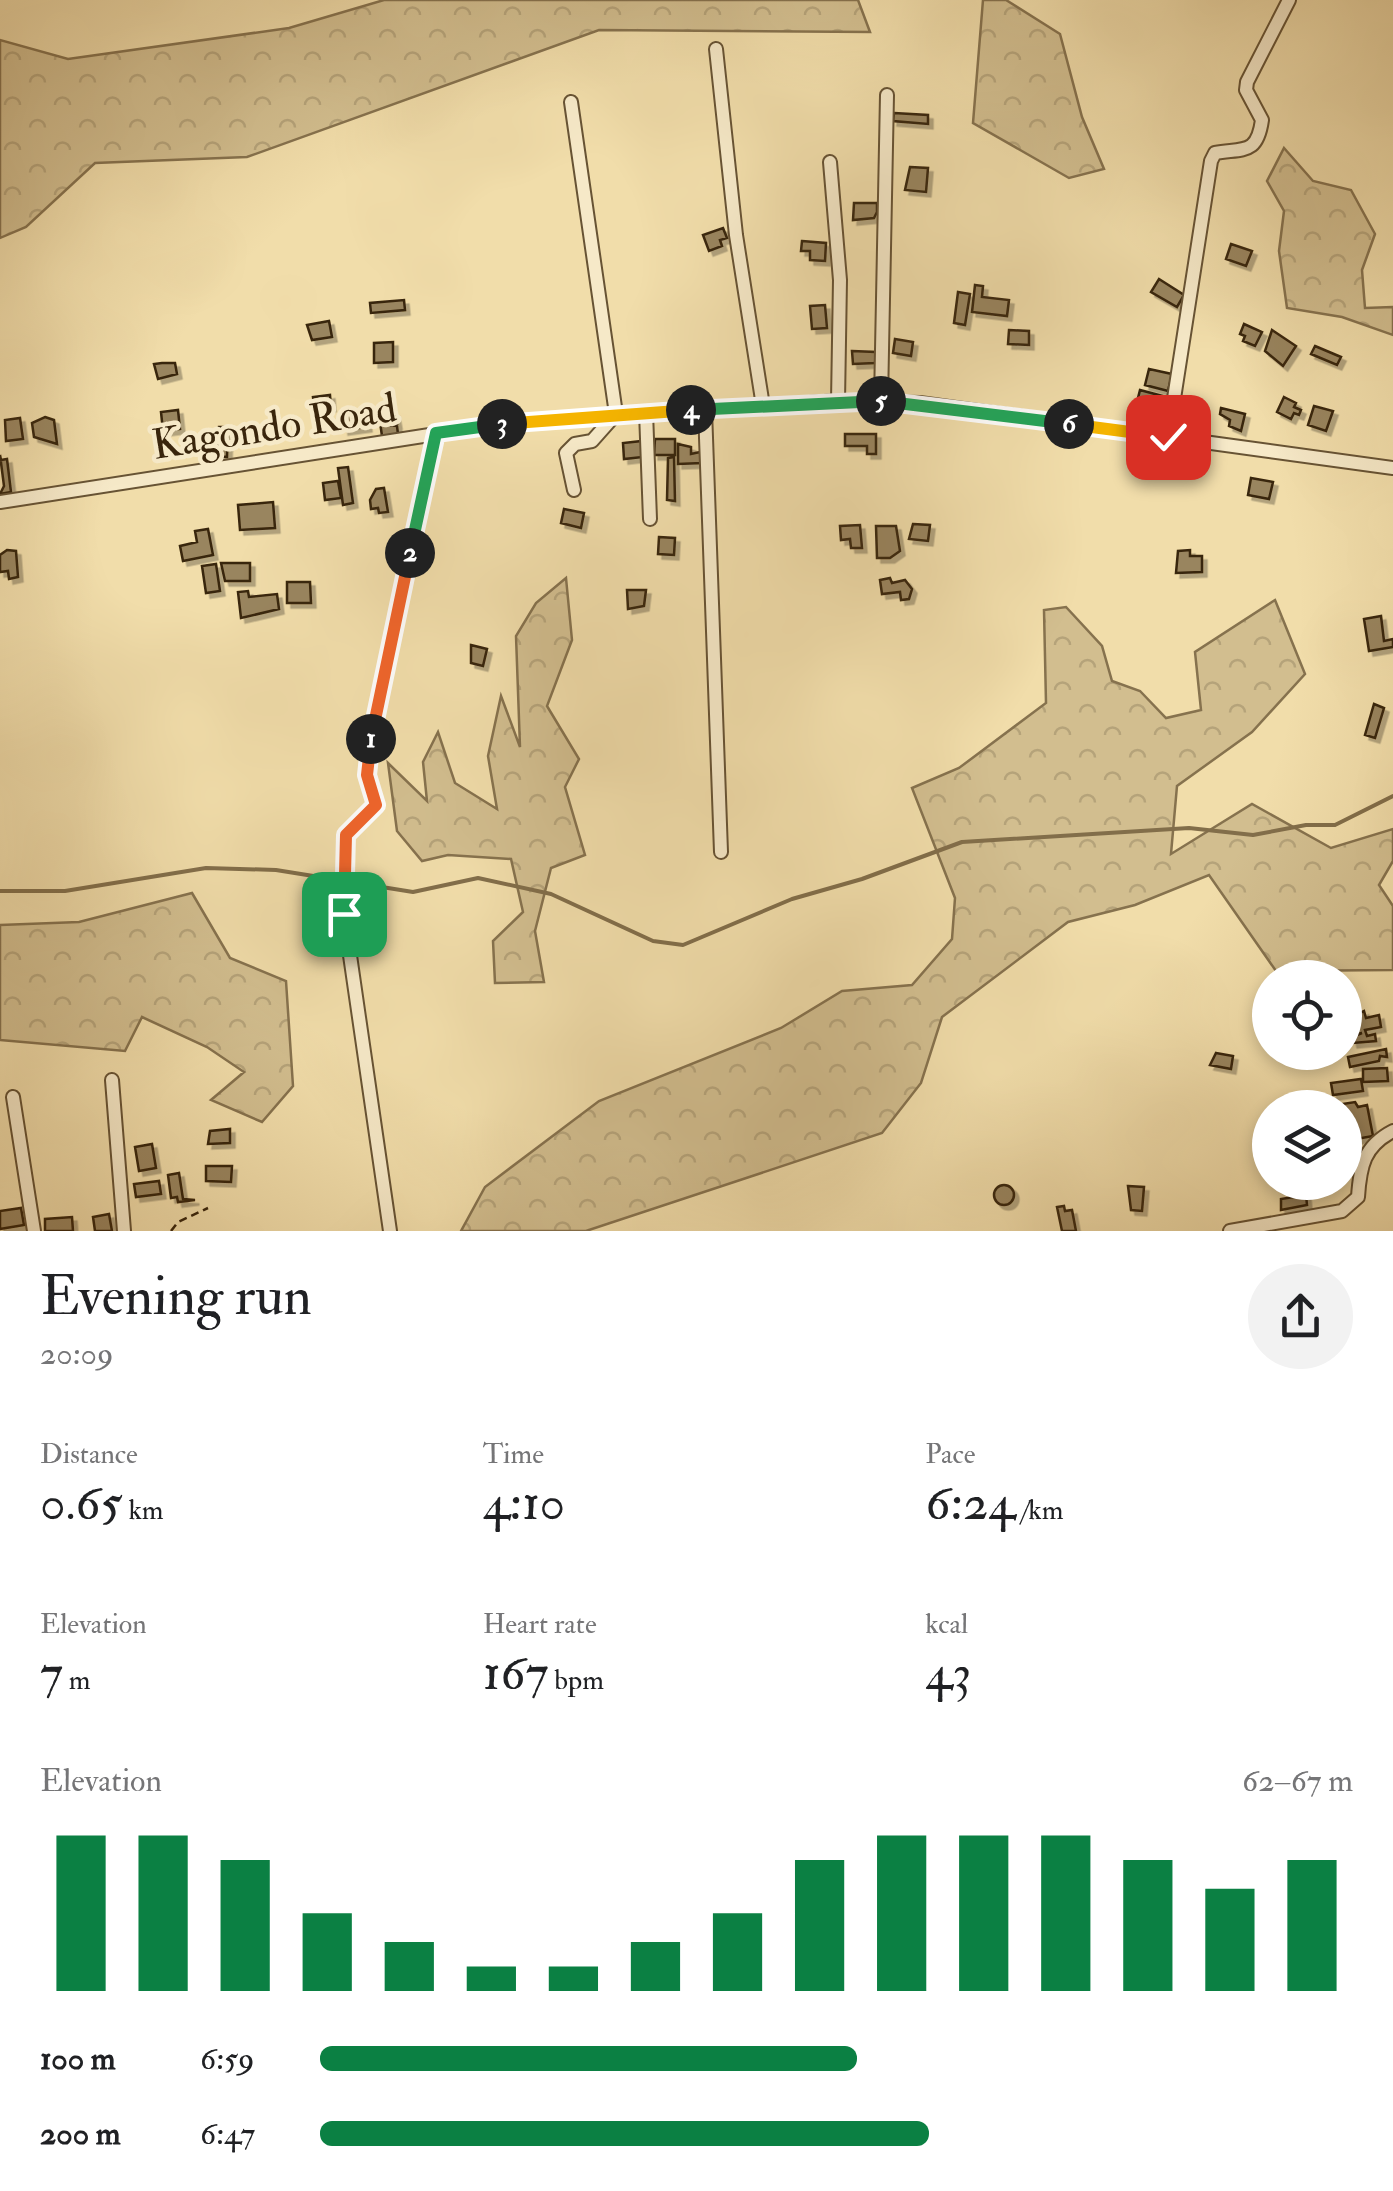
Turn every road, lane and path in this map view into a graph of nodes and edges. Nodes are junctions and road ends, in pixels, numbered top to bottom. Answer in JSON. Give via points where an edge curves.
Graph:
{"nodes":[{"id":1,"x":1289,"y":0,"type":"edge"},
{"id":2,"x":716,"y":49,"type":"dead end"},
{"id":3,"x":887,"y":95,"type":"dead end"},
{"id":4,"x":571,"y":102,"type":"dead end"},
{"id":5,"x":830,"y":162,"type":"dead end"},
{"id":6,"x":838,"y":401,"type":"junction"},
{"id":7,"x":881,"y":401,"type":"junction"},
{"id":8,"x":764,"y":406,"type":"junction"},
{"id":9,"x":705,"y":410,"type":"junction"},
{"id":10,"x":646,"y":412,"type":"junction"},
{"id":11,"x":616,"y":414,"type":"junction"},
{"id":12,"x":436,"y":433,"type":"junction"},
{"id":13,"x":1168,"y":437,"type":"junction"},
{"id":14,"x":1393,"y":468,"type":"edge"},
{"id":15,"x":574,"y":490,"type":"dead end"},
{"id":16,"x":0,"y":502,"type":"edge"},
{"id":17,"x":650,"y":519,"type":"dead end"},
{"id":18,"x":721,"y":852,"type":"dead end"},
{"id":19,"x":112,"y":1080,"type":"dead end"},
{"id":20,"x":13,"y":1097,"type":"dead end"},
{"id":21,"x":1393,"y":1131,"type":"edge"},
{"id":22,"x":208,"y":1208,"type":"dead end"},
{"id":23,"x":34,"y":1231,"type":"edge"},
{"id":24,"x":124,"y":1231,"type":"edge"},
{"id":25,"x":171,"y":1231,"type":"edge"},
{"id":26,"x":390,"y":1231,"type":"edge"},
{"id":27,"x":1230,"y":1231,"type":"edge"}],
"edges":[{"from":1,"to":13,"type":"street","via":[[1247,82],[1262,120],[1258,143],[1215,153],[1210,161]]},
{"from":2,"to":8,"type":"street"},
{"from":3,"to":7,"type":"street"},
{"from":4,"to":11,"type":"street"},
{"from":5,"to":6,"type":"street","via":[[840,280]]},
{"from":6,"to":7,"type":"street","name":"Kagondo Road"},
{"from":6,"to":8,"type":"street","name":"Kagondo Road"},
{"from":7,"to":13,"type":"street","name":"Kagondo Road"},
{"from":8,"to":9,"type":"street","name":"Kagondo Road"},
{"from":9,"to":10,"type":"street","name":"Kagondo Road"},
{"from":9,"to":18,"type":"street"},
{"from":10,"to":11,"type":"street","name":"Kagondo Road"},
{"from":10,"to":17,"type":"street"},
{"from":11,"to":12,"type":"street","name":"Kagondo Road"},
{"from":11,"to":15,"type":"street","via":[[592,442],[566,453]]},
{"from":12,"to":16,"type":"street","name":"Kagondo Road"},
{"from":12,"to":26,"type":"street","via":[[368,750],[376,805],[346,835],[344,914]]},
{"from":13,"to":14,"type":"street","name":"Kagondo Road"},
{"from":19,"to":24,"type":"street"},
{"from":20,"to":23,"type":"street"},
{"from":21,"to":27,"type":"street","via":[[1364,1154],[1358,1198],[1342,1211]]},
{"from":22,"to":25,"type":"path"}]}
